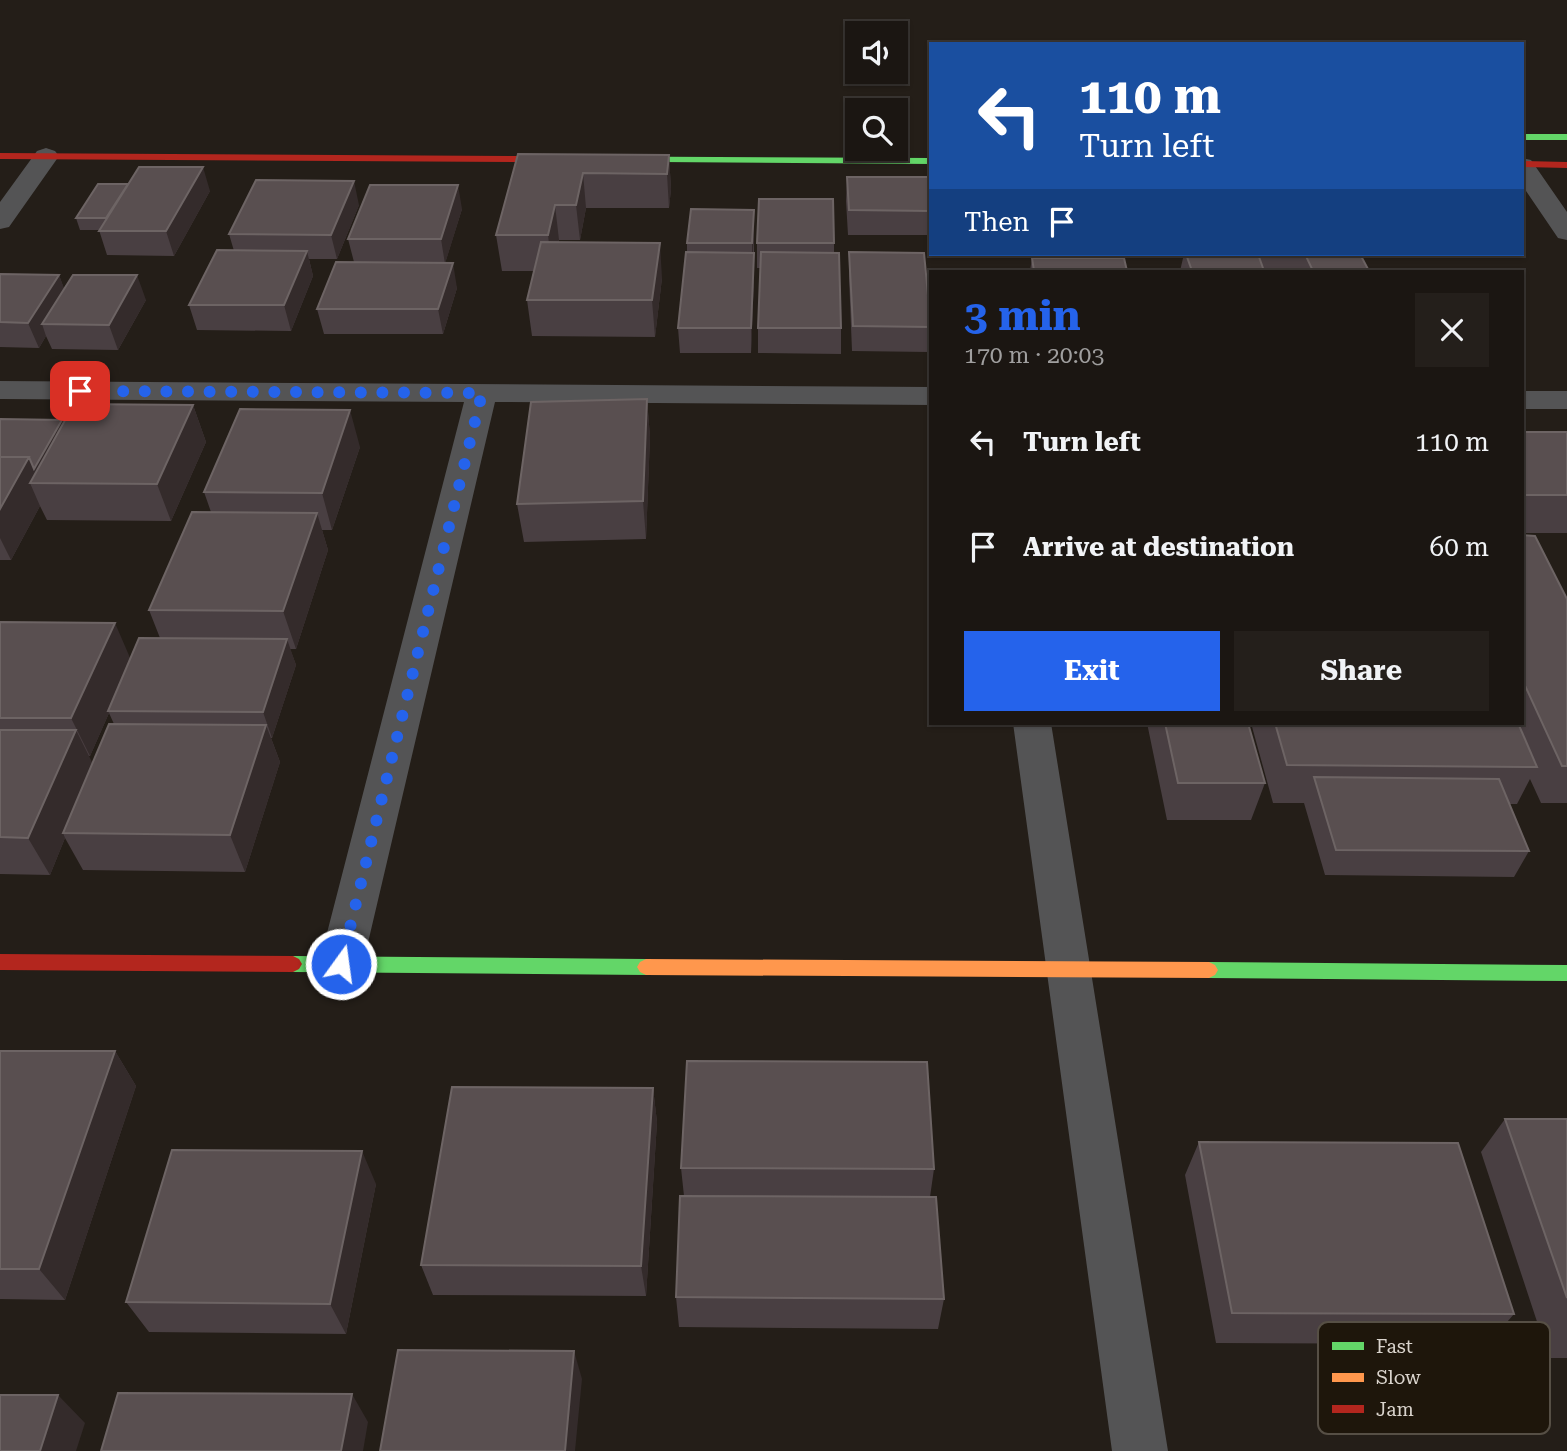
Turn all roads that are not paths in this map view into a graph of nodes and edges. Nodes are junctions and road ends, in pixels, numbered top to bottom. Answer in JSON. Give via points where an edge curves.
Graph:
{"nodes":[{"id":1,"x":1524,"y":137,"type":"edge"},
{"id":2,"x":1567,"y":138,"type":"edge"},
{"id":3,"x":0,"y":156,"type":"edge"},
{"id":4,"x":46,"y":156,"type":"junction"},
{"id":5,"x":929,"y":161,"type":"edge"},
{"id":6,"x":1524,"y":165,"type":"edge"},
{"id":7,"x":1567,"y":165,"type":"edge"},
{"id":8,"x":1524,"y":168,"type":"edge"},
{"id":9,"x":0,"y":221,"type":"edge"},
{"id":10,"x":1567,"y":232,"type":"edge"},
{"id":11,"x":0,"y":390,"type":"edge"},
{"id":12,"x":482,"y":393,"type":"junction"},
{"id":13,"x":929,"y":396,"type":"edge"},
{"id":14,"x":1524,"y":400,"type":"edge"},
{"id":15,"x":1567,"y":400,"type":"edge"},
{"id":16,"x":1032,"y":725,"type":"edge"},
{"id":17,"x":0,"y":962,"type":"edge"},
{"id":18,"x":341,"y":964,"type":"junction"},
{"id":19,"x":1069,"y":970,"type":"junction"},
{"id":20,"x":1567,"y":973,"type":"edge"},
{"id":21,"x":1140,"y":1451,"type":"edge"}],
"edges":[{"from":1,"to":2,"type":"street"},
{"from":3,"to":4,"type":"street"},
{"from":4,"to":5,"type":"street"},
{"from":4,"to":9,"type":"street"},
{"from":6,"to":7,"type":"street"},
{"from":8,"to":10,"type":"street"},
{"from":11,"to":12,"type":"street"},
{"from":12,"to":13,"type":"street"},
{"from":12,"to":18,"type":"street"},
{"from":14,"to":15,"type":"street"},
{"from":16,"to":19,"type":"street"},
{"from":17,"to":18,"type":"street"},
{"from":18,"to":19,"type":"street"},
{"from":19,"to":20,"type":"street"},
{"from":19,"to":21,"type":"street"}]}
